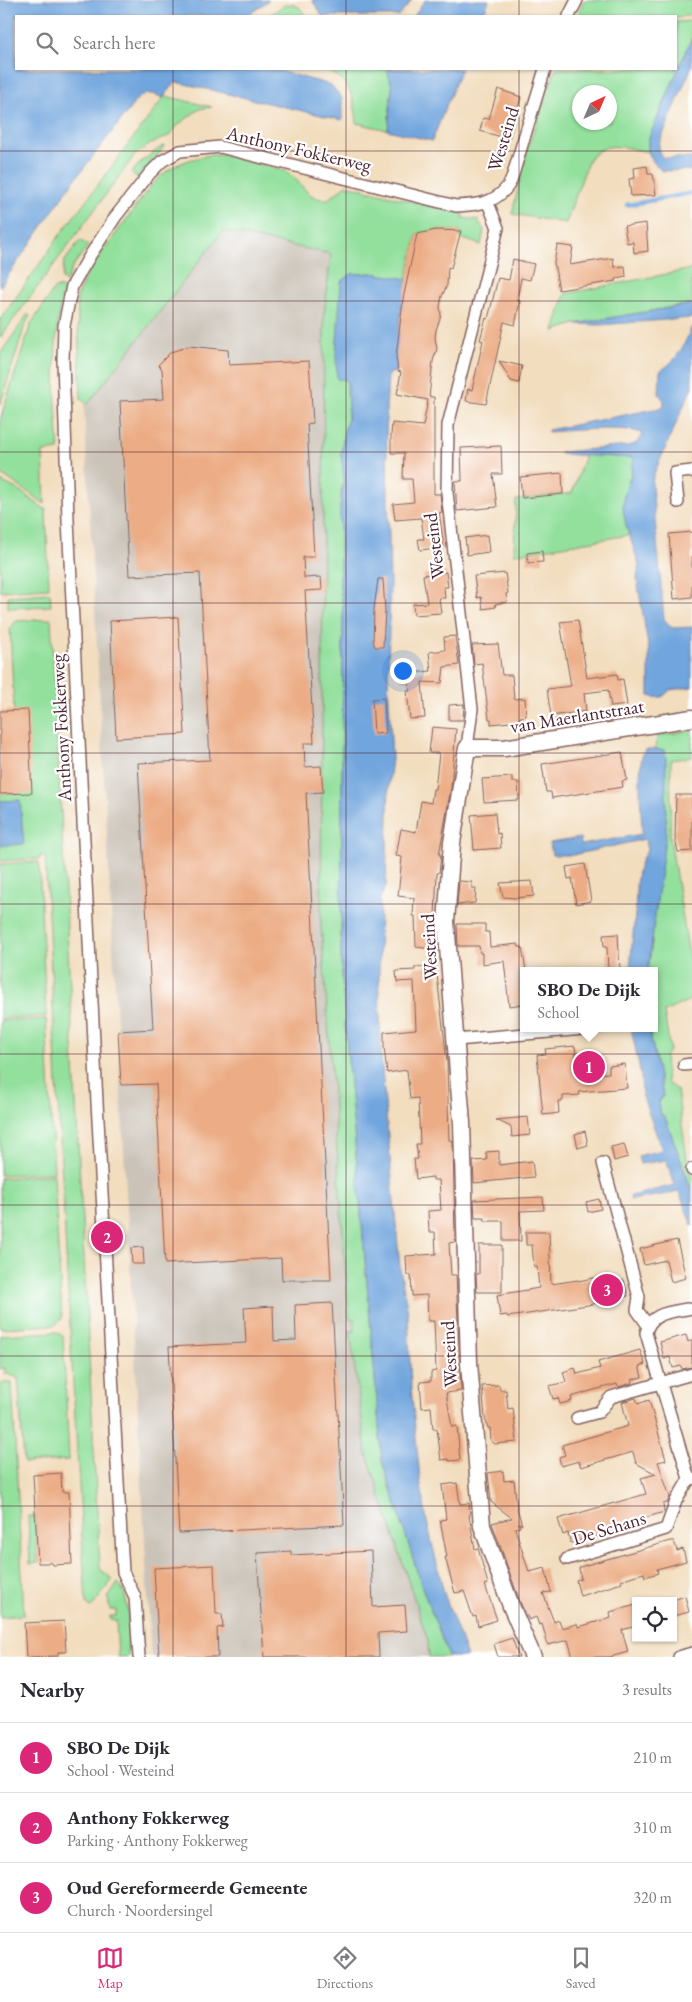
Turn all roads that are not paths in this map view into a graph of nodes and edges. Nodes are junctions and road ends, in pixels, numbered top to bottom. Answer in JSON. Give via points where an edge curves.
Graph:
{"nodes":[{"id":1,"x":578,"y":0,"type":"edge"},
{"id":2,"x":570,"y":15,"type":"edge"},
{"id":3,"x":545,"y":70,"type":"edge"},
{"id":4,"x":488,"y":203,"type":"junction"},
{"id":5,"x":692,"y":471,"type":"edge"},
{"id":6,"x":678,"y":502,"type":"dead end"},
{"id":7,"x":692,"y":718,"type":"edge"},
{"id":8,"x":467,"y":748,"type":"junction"},
{"id":9,"x":549,"y":1032,"type":"edge"},
{"id":10,"x":456,"y":1040,"type":"junction"},
{"id":11,"x":603,"y":1163,"type":"dead end"},
{"id":12,"x":692,"y":1308,"type":"edge"},
{"id":13,"x":648,"y":1324,"type":"junction"},
{"id":14,"x":692,"y":1374,"type":"edge"},
{"id":15,"x":660,"y":1383,"type":"junction"},
{"id":16,"x":577,"y":1418,"type":"dead end"},
{"id":17,"x":690,"y":1479,"type":"edge"},
{"id":18,"x":567,"y":1559,"type":"dead end"},
{"id":19,"x":692,"y":1653,"type":"edge"},
{"id":20,"x":138,"y":1657,"type":"edge"},
{"id":21,"x":532,"y":1657,"type":"edge"},
{"id":22,"x":679,"y":1657,"type":"edge"}],
"edges":[{"from":1,"to":2,"type":"street"},
{"from":3,"to":4,"type":"street","name":"Westeind","via":[[511,181]]},
{"from":4,"to":8,"type":"street","name":"Westeind","via":[[498,228],[448,425],[448,492],[472,709]]},
{"from":4,"to":20,"type":"street","name":"Anthony Fokkerweg","via":[[456,206],[220,147],[180,151],[162,161],[116,216],[72,286],[64,326],[63,360],[96,1102],[123,1572],[135,1597]]},
{"from":5,"to":6,"type":"street","via":[[675,472]]},
{"from":7,"to":8,"type":"street","name":"van Maerlantstraat","via":[[504,748]]},
{"from":8,"to":10,"type":"street","name":"Westeind","via":[[452,843],[446,922]]},
{"from":9,"to":10,"type":"street"},
{"from":10,"to":21,"type":"street","name":"Westeind","via":[[462,1123],[467,1328],[482,1526]]},
{"from":11,"to":13,"type":"street","via":[[640,1297],[637,1310]]},
{"from":12,"to":13,"type":"street","via":[[654,1317]]},
{"from":13,"to":15,"type":"street","via":[[646,1333]]},
{"from":14,"to":15,"type":"street"},
{"from":15,"to":16,"type":"street","via":[[611,1397],[599,1412]]},
{"from":15,"to":17,"type":"street"},
{"from":17,"to":18,"type":"street","name":"De Schans","via":[[676,1501],[666,1529]]},
{"from":19,"to":22,"type":"street"}]}
